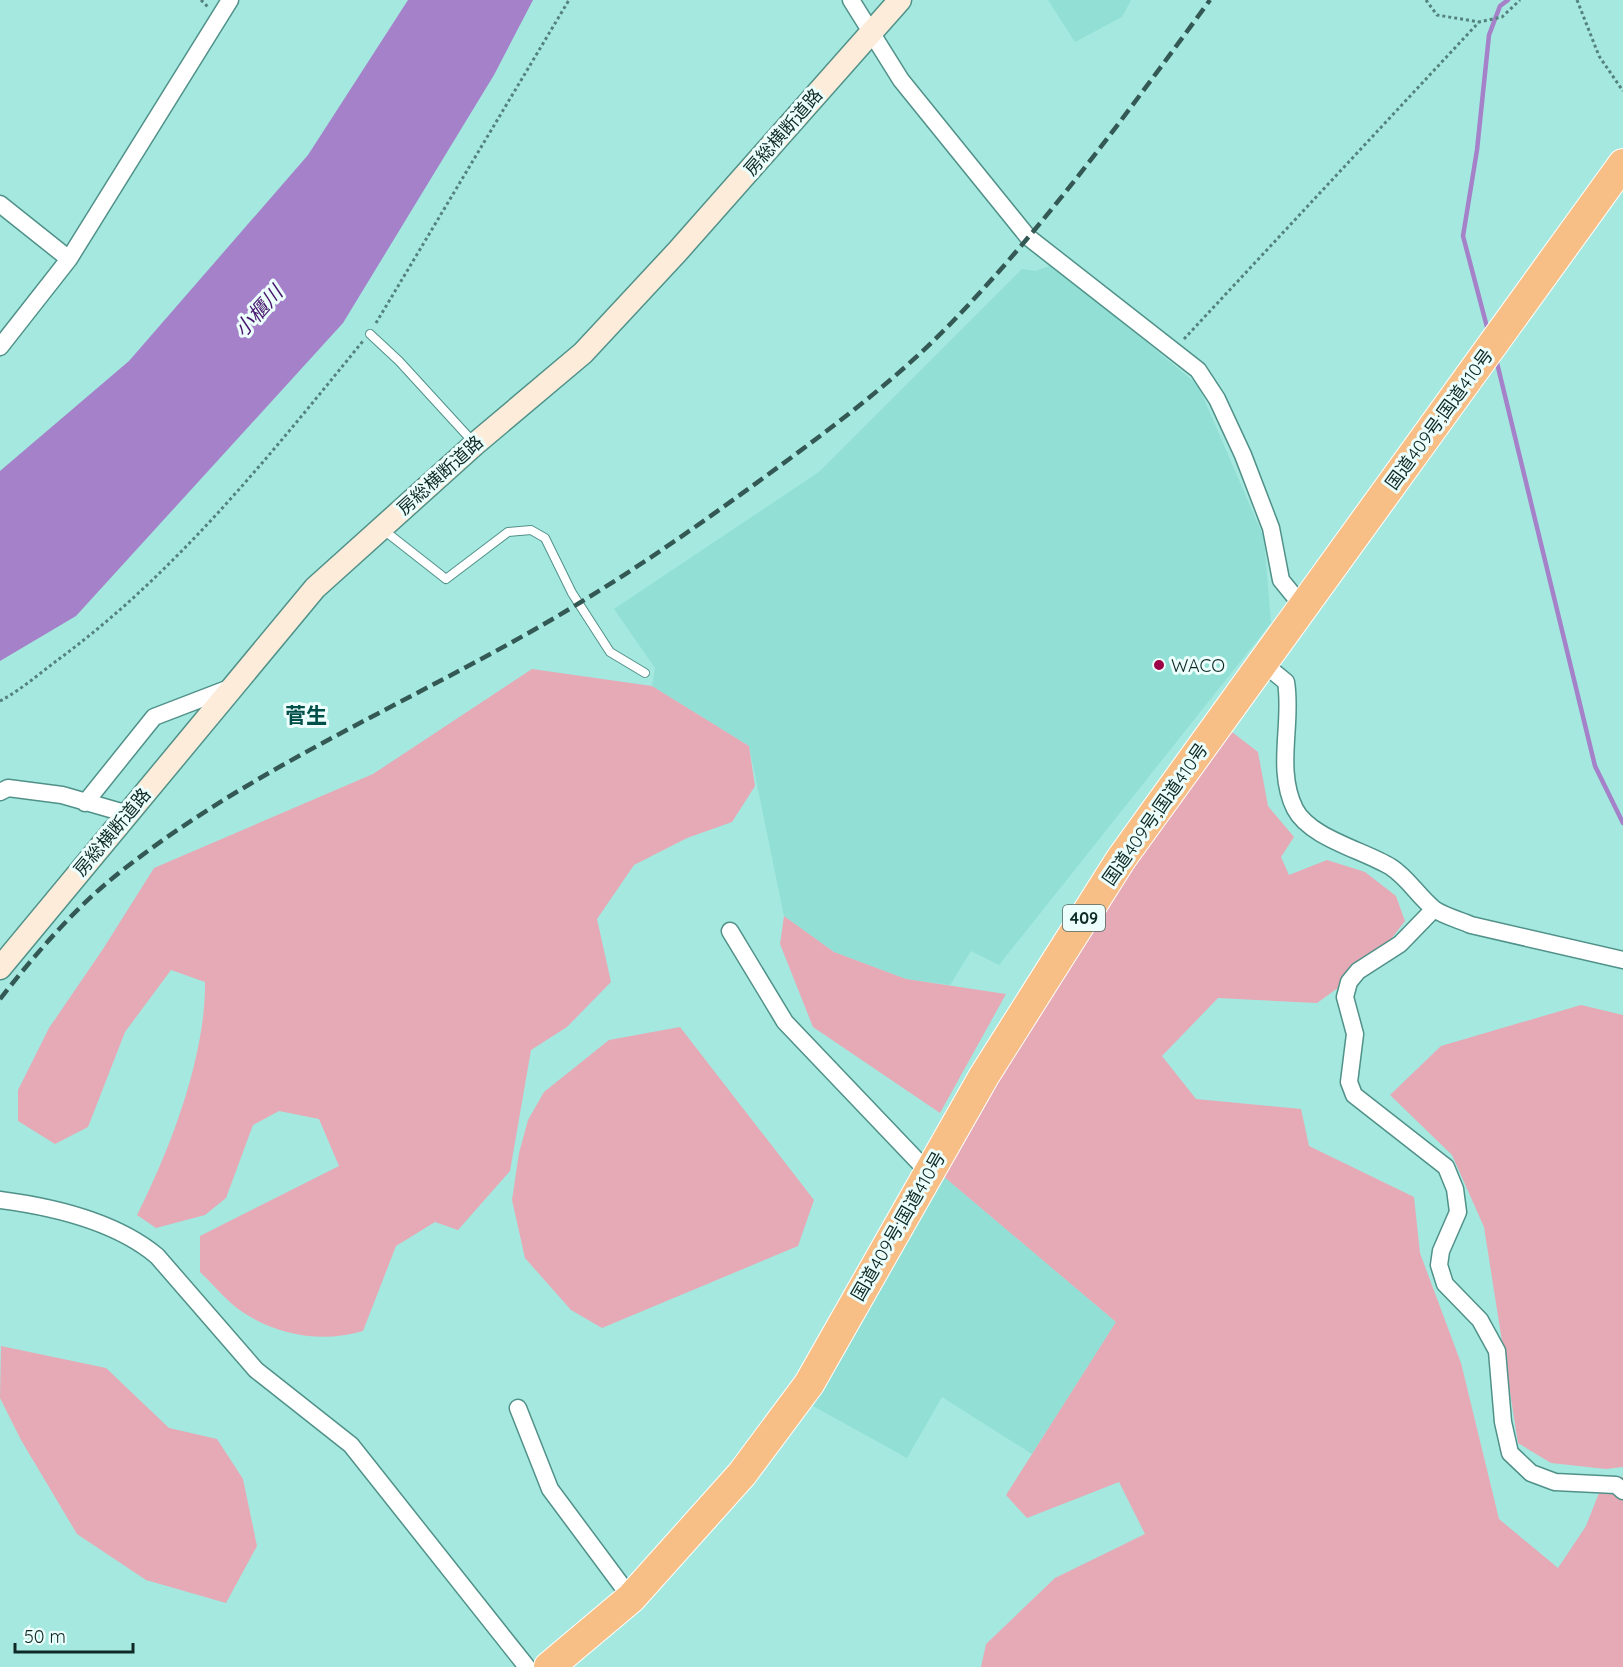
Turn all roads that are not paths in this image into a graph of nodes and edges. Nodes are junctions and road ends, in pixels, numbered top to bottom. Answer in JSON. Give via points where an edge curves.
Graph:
{"nodes":[{"id":1,"x":230,"y":0,"type":"edge"},
{"id":2,"x":851,"y":0,"type":"edge"},
{"id":3,"x":900,"y":0,"type":"edge"},
{"id":4,"x":871,"y":32,"type":"junction"},
{"id":5,"x":1623,"y":164,"type":"edge"},
{"id":6,"x":0,"y":204,"type":"edge"},
{"id":7,"x":69,"y":259,"type":"junction"},
{"id":8,"x":369,"y":334,"type":"road end"},
{"id":9,"x":0,"y":347,"type":"edge"},
{"id":10,"x":475,"y":444,"type":"junction"},
{"id":11,"x":381,"y":528,"type":"junction"},
{"id":12,"x":1303,"y":607,"type":"junction"},
{"id":13,"x":1263,"y":663,"type":"junction"},
{"id":14,"x":645,"y":673,"type":"dead end"},
{"id":15,"x":232,"y":687,"type":"junction"},
{"id":16,"x":0,"y":792,"type":"edge"},
{"id":17,"x":86,"y":802,"type":"junction"},
{"id":18,"x":128,"y":814,"type":"junction"},
{"id":19,"x":1434,"y":909,"type":"junction"},
{"id":20,"x":730,"y":931,"type":"dead end"},
{"id":21,"x":1623,"y":960,"type":"edge"},
{"id":22,"x":0,"y":968,"type":"edge"},
{"id":23,"x":928,"y":1172,"type":"junction"},
{"id":24,"x":0,"y":1200,"type":"edge"},
{"id":25,"x":518,"y":1408,"type":"dead end"},
{"id":26,"x":1623,"y":1491,"type":"edge"},
{"id":27,"x":631,"y":1598,"type":"junction"},
{"id":28,"x":527,"y":1667,"type":"edge"},
{"id":29,"x":549,"y":1667,"type":"edge"}],
"edges":[{"from":1,"to":7,"type":"street"},
{"from":2,"to":4,"type":"street"},
{"from":3,"to":4,"type":"street","name":"房総横断道路"},
{"from":4,"to":10,"type":"street","name":"房総横断道路","via":[[583,352]]},
{"from":4,"to":12,"type":"street","via":[[901,80],[1028,237],[1198,370],[1217,399],[1243,455],[1271,528],[1281,579]]},
{"from":5,"to":12,"type":"highway","name":"国道409号;国道410号","number":"409"},
{"from":6,"to":7,"type":"street"},
{"from":7,"to":9,"type":"street"},
{"from":8,"to":10,"type":"lane"},
{"from":10,"to":11,"type":"street","name":"房総横断道路"},
{"from":11,"to":14,"type":"lane","via":[[446,579],[508,532],[531,530],[545,538],[572,593],[610,652]]},
{"from":11,"to":15,"type":"street","name":"房総横断道路","via":[[315,588]]},
{"from":12,"to":13,"type":"highway","name":"国道409号;国道410号","number":"409"},
{"from":13,"to":19,"type":"street","via":[[1286,682],[1285,763],[1295,809],[1307,825],[1321,834],[1393,868]]},
{"from":13,"to":23,"type":"highway","name":"国道409号;国道410号","number":"409","via":[[1121,859]]},
{"from":15,"to":17,"type":"street","via":[[154,717]]},
{"from":15,"to":18,"type":"street","name":"房総横断道路"},
{"from":16,"to":17,"type":"street","via":[[8,788]]},
{"from":17,"to":18,"type":"street"},
{"from":18,"to":22,"type":"street","name":"房総横断道路"},
{"from":19,"to":21,"type":"street","via":[[1471,925]]},
{"from":19,"to":26,"type":"street","via":[[1400,944],[1365,966],[1349,982],[1345,997],[1355,1034],[1349,1082],[1354,1095],[1446,1167],[1455,1189],[1458,1212],[1439,1265],[1445,1284],[1480,1320],[1497,1351],[1509,1453],[1532,1473],[1555,1482],[1616,1485]]},
{"from":20,"to":23,"type":"street","via":[[785,1022]]},
{"from":23,"to":27,"type":"highway","name":"国道409号;国道410号","number":"409","via":[[808,1384],[742,1474]]},
{"from":24,"to":28,"type":"street","via":[[92,1220],[138,1241],[157,1256],[256,1370],[351,1445]]},
{"from":25,"to":27,"type":"street","via":[[550,1489]]},
{"from":27,"to":29,"type":"highway","name":"国道409号;国道410号","number":"409"}]}
